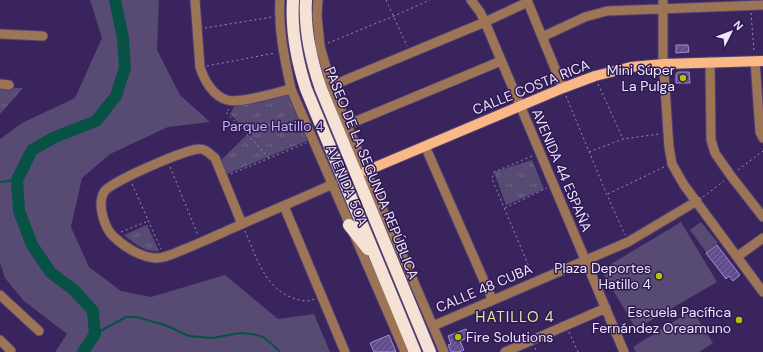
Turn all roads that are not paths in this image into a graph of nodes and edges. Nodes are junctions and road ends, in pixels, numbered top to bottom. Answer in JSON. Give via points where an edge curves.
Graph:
{"nodes":[{"id":1,"x":195,"y":0,"type":"edge"},
{"id":2,"x":280,"y":0,"type":"edge"},
{"id":3,"x":293,"y":0,"type":"edge"},
{"id":4,"x":306,"y":0,"type":"edge"},
{"id":5,"x":318,"y":0,"type":"edge"},
{"id":6,"x":471,"y":0,"type":"edge"},
{"id":7,"x":527,"y":1,"type":"edge"},
{"id":8,"x":662,"y":4,"type":"edge"},
{"id":9,"x":763,"y":6,"type":"edge"},
{"id":10,"x":485,"y":22,"type":"junction"},
{"id":11,"x":0,"y":34,"type":"edge"},
{"id":12,"x":43,"y":36,"type":"dead end"},
{"id":13,"x":542,"y":37,"type":"junction"},
{"id":14,"x":501,"y":61,"type":"junction"},
{"id":15,"x":759,"y":61,"type":"edge"},
{"id":16,"x":710,"y":62,"type":"junction"},
{"id":17,"x":664,"y":64,"type":"junction"},
{"id":18,"x":331,"y":86,"type":"junction"},
{"id":19,"x":563,"y":88,"type":"junction"},
{"id":20,"x":291,"y":89,"type":"junction"},
{"id":21,"x":520,"y":106,"type":"junction"},
{"id":22,"x":347,"y":125,"type":"junction"},
{"id":23,"x":763,"y":138,"type":"edge"},
{"id":24,"x":425,"y":146,"type":"junction"},
{"id":25,"x":366,"y":171,"type":"junction"},
{"id":26,"x":333,"y":184,"type":"junction"},
{"id":27,"x":697,"y":201,"type":"junction"},
{"id":28,"x":284,"y":206,"type":"junction"},
{"id":29,"x":763,"y":217,"type":"edge"},
{"id":30,"x":242,"y":224,"type":"junction"},
{"id":31,"x":349,"y":225,"type":"junction"},
{"id":32,"x":763,"y":238,"type":"edge"},
{"id":33,"x":738,"y":256,"type":"junction"},
{"id":34,"x":377,"y":261,"type":"junction"},
{"id":35,"x":585,"y":261,"type":"junction"},
{"id":36,"x":760,"y":282,"type":"edge"},
{"id":37,"x":763,"y":292,"type":"edge"},
{"id":38,"x":0,"y":295,"type":"edge"},
{"id":39,"x":492,"y":299,"type":"junction"},
{"id":40,"x":606,"y":308,"type":"junction"},
{"id":41,"x":433,"y":326,"type":"junction"},
{"id":42,"x":39,"y":331,"type":"dead end"},
{"id":43,"x":0,"y":340,"type":"edge"},
{"id":44,"x":411,"y":350,"type":"edge"},
{"id":45,"x":11,"y":351,"type":"edge"},
{"id":46,"x":345,"y":352,"type":"edge"},
{"id":47,"x":430,"y":352,"type":"edge"},
{"id":48,"x":444,"y":352,"type":"edge"},
{"id":49,"x":505,"y":352,"type":"edge"},
{"id":50,"x":624,"y":352,"type":"edge"}],
"edges":[{"from":1,"to":20,"type":"street","via":[[200,67],[216,94],[227,100],[238,101]]},
{"from":2,"to":20,"type":"street","name":"AVENIDA 50A","via":[[283,51]]},
{"from":3,"to":34,"type":"highway","name":"PASEO DE LA SEGUNDA REPÚBLICA","via":[[293,26],[306,89]]},
{"from":4,"to":47,"type":"highway","name":"PASEO DE LA SEGUNDA REPÚBLICA","via":[[309,50],[321,89]]},
{"from":5,"to":18,"type":"street","via":[[320,46]]},
{"from":6,"to":10,"type":"street","name":"AVENIDA 44 ESPAÑA"},
{"from":7,"to":10,"type":"street"},
{"from":7,"to":13,"type":"street"},
{"from":8,"to":9,"type":"street"},
{"from":8,"to":13,"type":"street","via":[[597,13]]},
{"from":8,"to":17,"type":"street"},
{"from":10,"to":14,"type":"street","name":"AVENIDA 44 ESPAÑA"},
{"from":10,"to":18,"type":"street"},
{"from":11,"to":12,"type":"street"},
{"from":13,"to":19,"type":"street"},
{"from":14,"to":21,"type":"street","name":"AVENIDA 44 ESPAÑA"},
{"from":14,"to":22,"type":"street"},
{"from":15,"to":16,"type":"main road","name":"CALLE COSTA RICA"},
{"from":15,"to":23,"type":"street","via":[[760,132]]},
{"from":16,"to":17,"type":"main road","name":"CALLE COSTA RICA"},
{"from":16,"to":29,"type":"street","via":[[711,140],[715,153]]},
{"from":17,"to":19,"type":"main road","name":"CALLE COSTA RICA","via":[[631,67],[595,76]]},
{"from":17,"to":27,"type":"street","via":[[668,147],[672,164]]},
{"from":18,"to":22,"type":"street"},
{"from":19,"to":21,"type":"main road","name":"CALLE COSTA RICA"},
{"from":20,"to":26,"type":"street","name":"AVENIDA 50A"},
{"from":21,"to":24,"type":"main road","name":"CALLE COSTA RICA"},
{"from":21,"to":35,"type":"street","name":"AVENIDA 44 ESPAÑA"},
{"from":22,"to":25,"type":"street"},
{"from":24,"to":25,"type":"main road","name":"CALLE COSTA RICA"},
{"from":24,"to":39,"type":"street"},
{"from":25,"to":41,"type":"street"},
{"from":26,"to":28,"type":"street"},
{"from":26,"to":31,"type":"street","name":"AVENIDA 50A"},
{"from":27,"to":33,"type":"street"},
{"from":27,"to":35,"type":"street","name":"CALLE 48 CUBA","via":[[628,242]]},
{"from":28,"to":30,"type":"street"},
{"from":28,"to":46,"type":"street"},
{"from":30,"to":30,"type":"street","via":[[164,257],[156,258],[140,254],[113,235],[101,214],[102,198],[104,191],[110,186],[129,176],[167,159],[199,149],[215,158]]},
{"from":31,"to":34,"type":"highway"},
{"from":31,"to":44,"type":"street","name":"AVENIDA 50A"},
{"from":32,"to":33,"type":"street"},
{"from":33,"to":36,"type":"street"},
{"from":34,"to":44,"type":"highway","name":"PASEO DE LA SEGUNDA REPÚBLICA"},
{"from":35,"to":39,"type":"street","name":"CALLE 48 CUBA"},
{"from":35,"to":40,"type":"street","name":"AVENIDA 44 ESPAÑA"},
{"from":36,"to":37,"type":"street"},
{"from":38,"to":42,"type":"street"},
{"from":39,"to":41,"type":"street","name":"CALLE 48 CUBA"},
{"from":40,"to":49,"type":"street"},
{"from":40,"to":50,"type":"street","name":"AVENIDA 44 ESPAÑA"},
{"from":41,"to":48,"type":"street"},
{"from":43,"to":45,"type":"street"}]}
